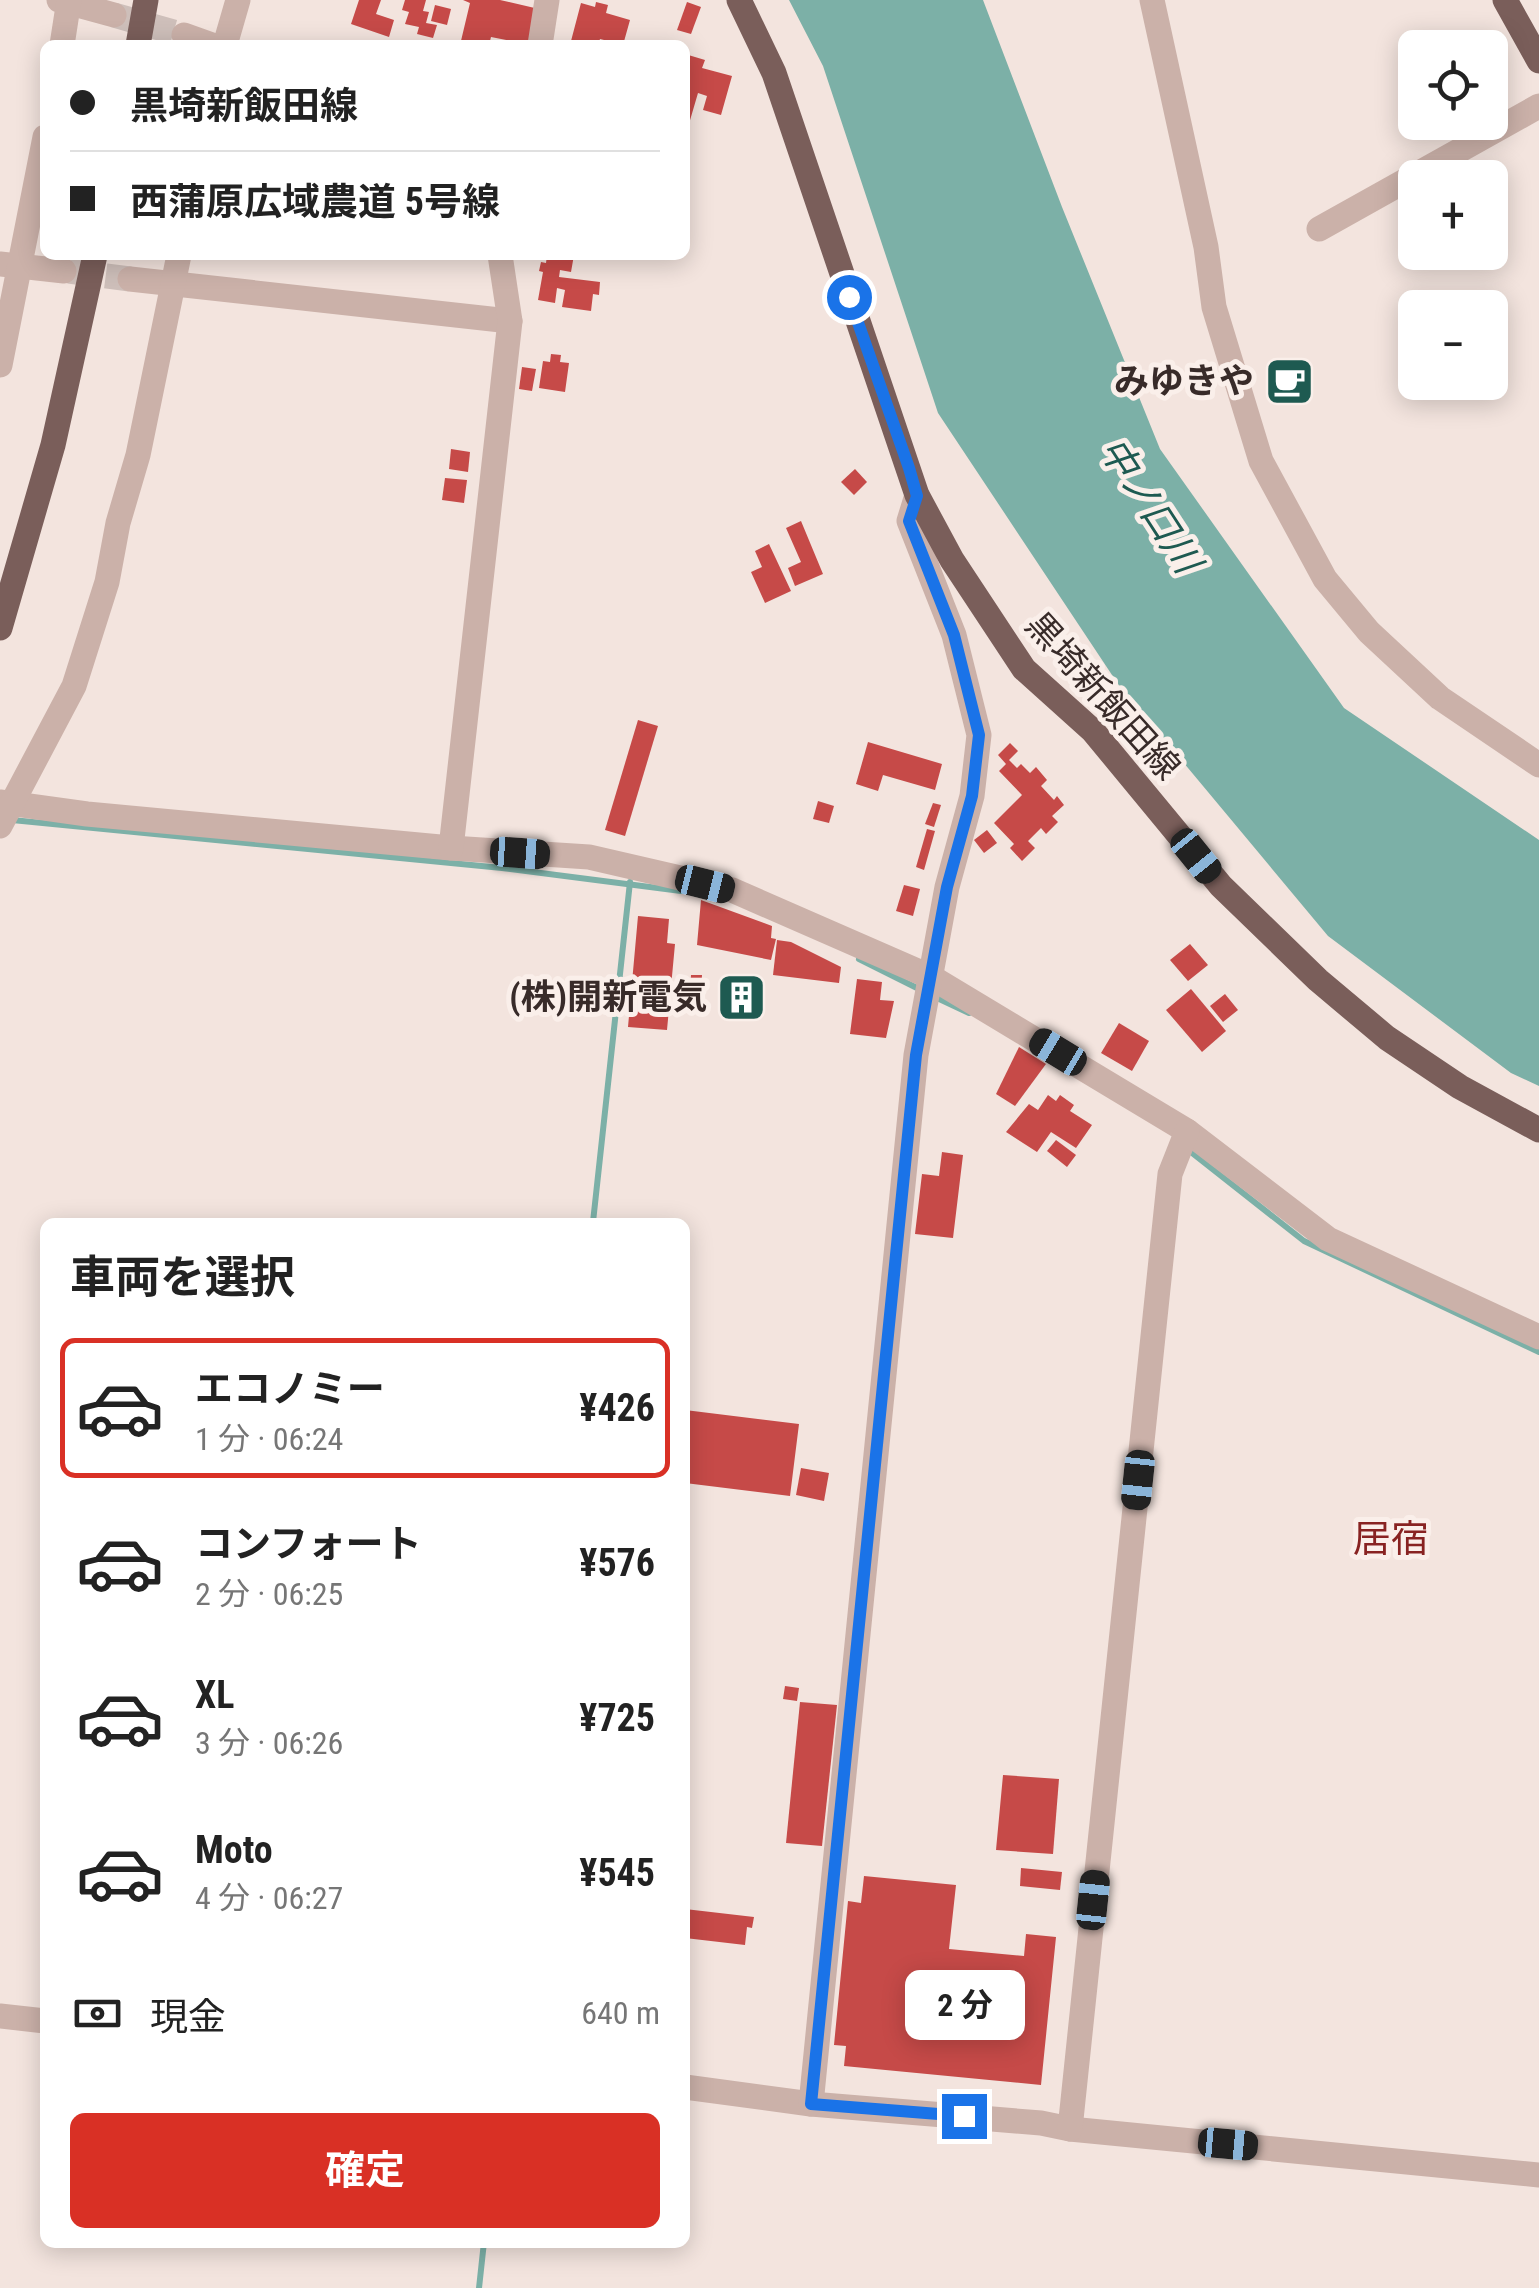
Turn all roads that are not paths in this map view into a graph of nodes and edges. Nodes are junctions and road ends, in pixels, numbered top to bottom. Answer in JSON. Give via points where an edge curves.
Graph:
{"nodes":[{"id":1,"x":146,"y":0,"type":"edge"},
{"id":2,"x":238,"y":0,"type":"edge"},
{"id":3,"x":547,"y":0,"type":"edge"},
{"id":4,"x":740,"y":0,"type":"edge"},
{"id":5,"x":1152,"y":0,"type":"edge"},
{"id":6,"x":1506,"y":0,"type":"edge"},
{"id":7,"x":66,"y":1,"type":"edge"},
{"id":8,"x":114,"y":15,"type":"tunnel mouth"},
{"id":9,"x":184,"y":35,"type":"dead end"},
{"id":10,"x":62,"y":40,"type":"edge"},
{"id":11,"x":139,"y":40,"type":"edge"},
{"id":12,"x":198,"y":40,"type":"edge"},
{"id":13,"x":226,"y":40,"type":"edge"},
{"id":14,"x":541,"y":40,"type":"edge"},
{"id":15,"x":1539,"y":61,"type":"edge"},
{"id":16,"x":1539,"y":106,"type":"edge"},
{"id":17,"x":40,"y":156,"type":"edge"},
{"id":18,"x":1319,"y":229,"type":"dead end"},
{"id":19,"x":94,"y":260,"type":"edge"},
{"id":20,"x":178,"y":260,"type":"edge"},
{"id":21,"x":501,"y":260,"type":"edge"},
{"id":22,"x":11,"y":265,"type":"edge"},
{"id":23,"x":64,"y":270,"type":"tunnel mouth"},
{"id":24,"x":130,"y":279,"type":"tunnel mouth"},
{"id":25,"x":173,"y":283,"type":"junction"},
{"id":26,"x":510,"y":321,"type":"junction"},
{"id":27,"x":0,"y":365,"type":"edge"},
{"id":28,"x":917,"y":496,"type":"junction"},
{"id":29,"x":0,"y":628,"type":"edge"},
{"id":30,"x":1539,"y":765,"type":"edge"},
{"id":31,"x":4,"y":810,"type":"edge"},
{"id":32,"x":451,"y":848,"type":"junction"},
{"id":33,"x":931,"y":977,"type":"junction"},
{"id":34,"x":1539,"y":1130,"type":"edge"},
{"id":35,"x":1187,"y":1131,"type":"junction"},
{"id":36,"x":1539,"y":1337,"type":"edge"},
{"id":37,"x":0,"y":2016,"type":"edge"},
{"id":38,"x":40,"y":2020,"type":"edge"},
{"id":39,"x":690,"y":2088,"type":"edge"},
{"id":40,"x":811,"y":2104,"type":"junction"},
{"id":41,"x":1070,"y":2129,"type":"junction"},
{"id":42,"x":1539,"y":2175,"type":"edge"}],
"edges":[{"from":1,"to":11,"type":"main road"},
{"from":2,"to":13,"type":"street"},
{"from":3,"to":14,"type":"street"},
{"from":4,"to":28,"type":"main road","name":"黒埼新飯田線","via":[[774,74]]},
{"from":5,"to":30,"type":"street","via":[[1214,306],[1261,461],[1326,579],[1369,632],[1440,698]]},
{"from":6,"to":15,"type":"main road"},
{"from":7,"to":8,"type":"street"},
{"from":7,"to":10,"type":"street"},
{"from":9,"to":12,"type":"street"},
{"from":16,"to":18,"type":"street"},
{"from":17,"to":22,"type":"street"},
{"from":19,"to":29,"type":"main road","via":[[53,445]]},
{"from":20,"to":25,"type":"street"},
{"from":21,"to":26,"type":"street"},
{"from":22,"to":23,"type":"street"},
{"from":22,"to":27,"type":"street"},
{"from":24,"to":25,"type":"street"},
{"from":25,"to":26,"type":"street"},
{"from":25,"to":31,"type":"street","via":[[102,600],[74,686]]},
{"from":26,"to":32,"type":"street"},
{"from":28,"to":33,"type":"street","via":[[909,521],[954,635],[979,735],[972,796]]},
{"from":28,"to":34,"type":"main road","name":"黒埼新飯田線","via":[[1024,668],[1093,731],[1221,886],[1387,1038]]},
{"from":31,"to":32,"type":"street"},
{"from":32,"to":33,"type":"street","via":[[589,857],[732,890]]},
{"from":33,"to":35,"type":"street"},
{"from":33,"to":40,"type":"street","via":[[916,1055]]},
{"from":35,"to":36,"type":"street","via":[[1328,1239]]},
{"from":35,"to":41,"type":"street","via":[[1170,1174]]},
{"from":37,"to":38,"type":"street"},
{"from":39,"to":40,"type":"street"},
{"from":40,"to":41,"type":"street"},
{"from":41,"to":42,"type":"street"}]}
